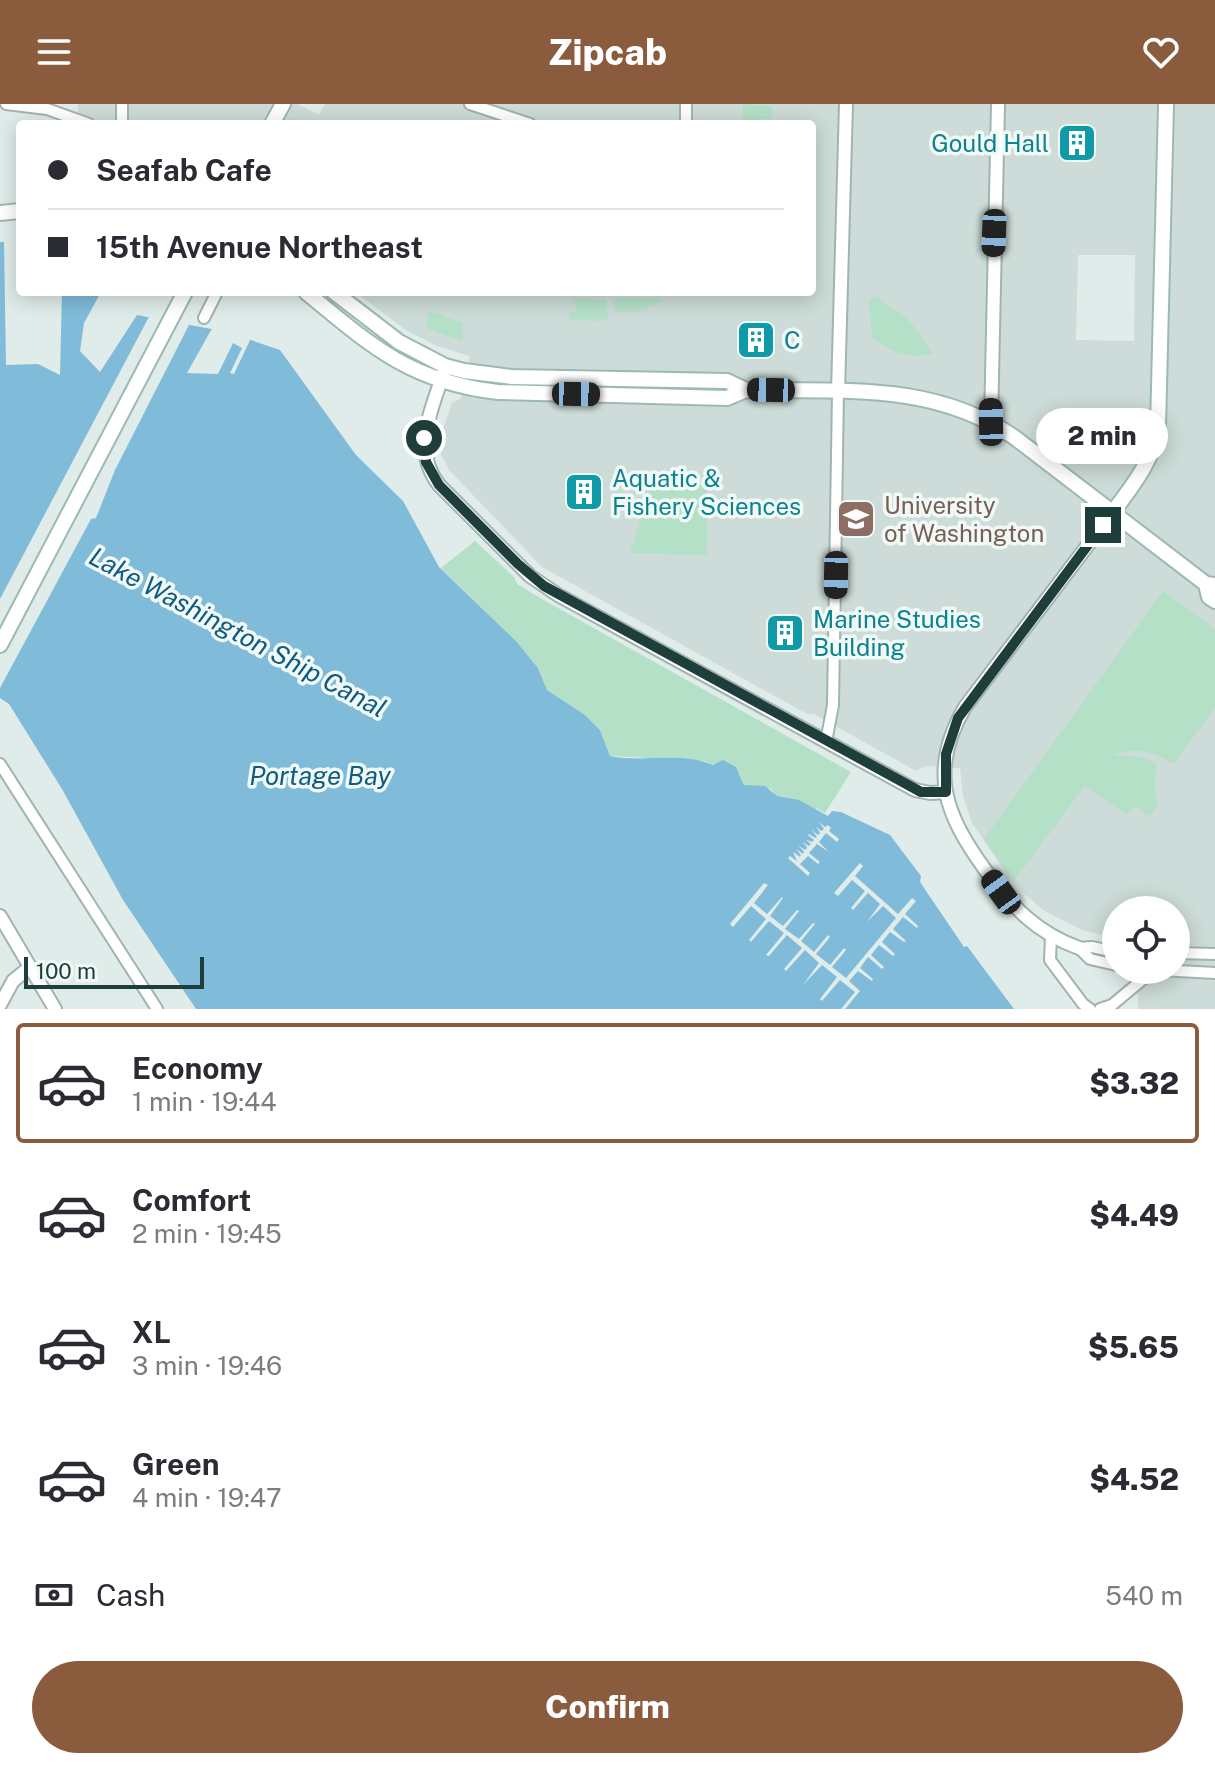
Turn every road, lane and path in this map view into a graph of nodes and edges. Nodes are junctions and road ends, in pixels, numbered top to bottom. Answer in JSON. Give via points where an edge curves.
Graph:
{"nodes":[{"id":1,"x":6,"y":104,"type":"edge"},
{"id":2,"x":470,"y":104,"type":"edge"},
{"id":3,"x":846,"y":104,"type":"edge"},
{"id":4,"x":998,"y":104,"type":"edge"},
{"id":5,"x":1166,"y":104,"type":"edge"},
{"id":6,"x":78,"y":120,"type":"edge"},
{"id":7,"x":518,"y":120,"type":"edge"},
{"id":8,"x":183,"y":296,"type":"edge"},
{"id":9,"x":215,"y":296,"type":"edge"},
{"id":10,"x":311,"y":296,"type":"edge"},
{"id":11,"x":339,"y":296,"type":"edge"},
{"id":12,"x":204,"y":318,"type":"dead end"},
{"id":13,"x":443,"y":374,"type":"junction"},
{"id":14,"x":838,"y":392,"type":"junction"},
{"id":15,"x":991,"y":422,"type":"junction"},
{"id":16,"x":1113,"y":512,"type":"junction"},
{"id":17,"x":1211,"y":584,"type":"edge"},
{"id":18,"x":1215,"y":601,"type":"edge"},
{"id":19,"x":0,"y":645,"type":"edge"},
{"id":20,"x":826,"y":742,"type":"junction"},
{"id":21,"x":0,"y":764,"type":"edge"},
{"id":22,"x":946,"y":792,"type":"junction"},
{"id":23,"x":0,"y":916,"type":"edge"},
{"id":24,"x":1051,"y":936,"type":"junction"},
{"id":25,"x":1079,"y":948,"type":"junction"},
{"id":26,"x":1102,"y":949,"type":"edge"},
{"id":27,"x":1190,"y":953,"type":"edge"},
{"id":28,"x":1215,"y":954,"type":"edge"},
{"id":29,"x":1102,"y":962,"type":"edge"},
{"id":30,"x":30,"y":967,"type":"junction"},
{"id":31,"x":1190,"y":972,"type":"edge"},
{"id":32,"x":1215,"y":973,"type":"edge"},
{"id":33,"x":1137,"y":984,"type":"edge"},
{"id":34,"x":0,"y":1005,"type":"edge"},
{"id":35,"x":55,"y":1009,"type":"edge"},
{"id":36,"x":157,"y":1009,"type":"edge"},
{"id":37,"x":1090,"y":1009,"type":"edge"},
{"id":38,"x":1100,"y":1009,"type":"edge"}],
"edges":[{"from":1,"to":6,"type":"street","via":[[47,109]]},
{"from":2,"to":7,"type":"street"},
{"from":3,"to":14,"type":"street"},
{"from":4,"to":15,"type":"street"},
{"from":5,"to":16,"type":"main road","via":[[1157,436],[1147,465]]},
{"from":8,"to":19,"type":"main road"},
{"from":9,"to":12,"type":"street"},
{"from":10,"to":13,"type":"main road","via":[[408,368]]},
{"from":11,"to":13,"type":"main road"},
{"from":13,"to":14,"type":"main road","via":[[727,381],[746,390]]},
{"from":13,"to":20,"type":"street","via":[[424,438],[430,471],[518,564],[558,595]]},
{"from":14,"to":15,"type":"main road","via":[[923,398]]},
{"from":14,"to":20,"type":"street","via":[[833,705]]},
{"from":15,"to":16,"type":"main road"},
{"from":16,"to":17,"type":"main road"},
{"from":16,"to":22,"type":"street","via":[[965,707],[946,754]]},
{"from":17,"to":18,"type":"main road","via":[[1209,597]]},
{"from":20,"to":22,"type":"street","via":[[915,790]]},
{"from":21,"to":36,"type":"street"},
{"from":22,"to":24,"type":"street","via":[[958,829],[1001,892]]},
{"from":23,"to":30,"type":"street"},
{"from":24,"to":25,"type":"street"},
{"from":24,"to":37,"type":"street","via":[[1050,960]]},
{"from":25,"to":26,"type":"street"},
{"from":25,"to":29,"type":"street"},
{"from":27,"to":28,"type":"street"},
{"from":30,"to":34,"type":"street","via":[[13,981]]},
{"from":30,"to":35,"type":"street"},
{"from":31,"to":32,"type":"street"},
{"from":33,"to":38,"type":"street"}]}
